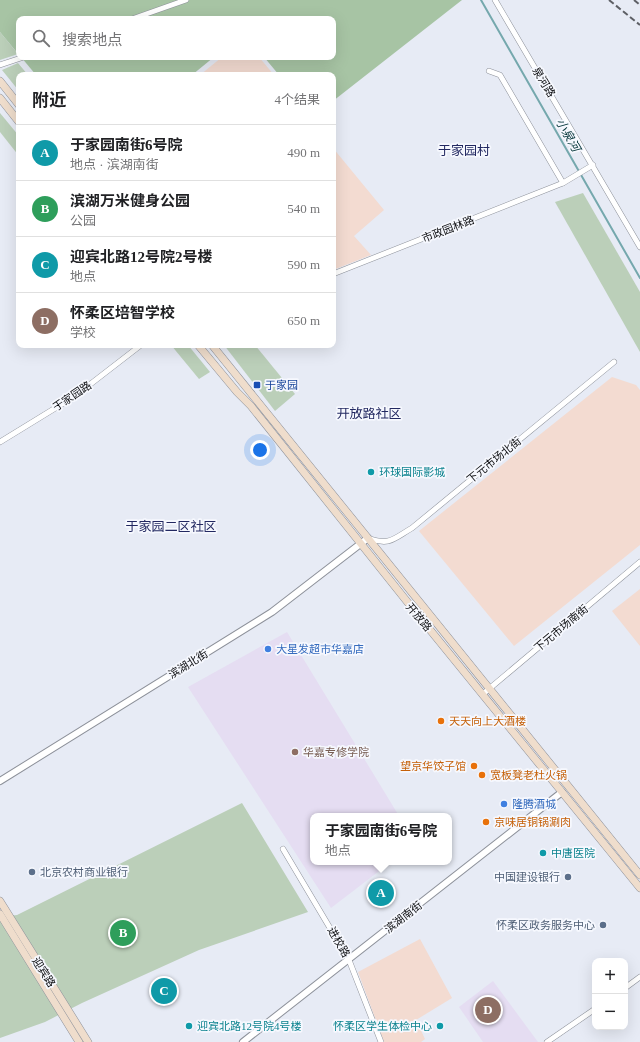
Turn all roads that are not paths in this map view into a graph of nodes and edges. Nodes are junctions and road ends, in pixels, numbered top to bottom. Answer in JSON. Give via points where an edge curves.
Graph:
{"nodes":[{"id":1,"x":186,"y":0,"type":"edge"},
{"id":2,"x":495,"y":0,"type":"edge"},
{"id":3,"x":141,"y":16,"type":"edge"},
{"id":4,"x":16,"y":60,"type":"edge"},
{"id":5,"x":0,"y":65,"type":"edge"},
{"id":6,"x":489,"y":71,"type":"dead end"},
{"id":7,"x":0,"y":82,"type":"edge"},
{"id":8,"x":0,"y":98,"type":"edge"},
{"id":9,"x":16,"y":101,"type":"edge"},
{"id":10,"x":16,"y":118,"type":"edge"},
{"id":11,"x":594,"y":166,"type":"junction"},
{"id":12,"x":563,"y":183,"type":"junction"},
{"id":13,"x":640,"y":247,"type":"edge"},
{"id":14,"x":336,"y":273,"type":"edge"},
{"id":15,"x":137,"y":348,"type":"edge"},
{"id":16,"x":200,"y":348,"type":"edge"},
{"id":17,"x":214,"y":348,"type":"edge"},
{"id":18,"x":614,"y":362,"type":"dead end"},
{"id":19,"x":0,"y":442,"type":"edge"},
{"id":20,"x":368,"y":538,"type":"junction"},
{"id":21,"x":361,"y":543,"type":"junction"},
{"id":22,"x":640,"y":562,"type":"edge"},
{"id":23,"x":490,"y":688,"type":"junction"},
{"id":24,"x":483,"y":694,"type":"junction"},
{"id":25,"x":0,"y":781,"type":"edge"},
{"id":26,"x":562,"y":792,"type":"junction"},
{"id":27,"x":283,"y":849,"type":"dead end"},
{"id":28,"x":640,"y":875,"type":"edge"},
{"id":29,"x":640,"y":888,"type":"edge"},
{"id":30,"x":0,"y":901,"type":"edge"},
{"id":31,"x":0,"y":914,"type":"edge"},
{"id":32,"x":349,"y":960,"type":"junction"},
{"id":33,"x":640,"y":977,"type":"edge"},
{"id":34,"x":628,"y":986,"type":"edge"},
{"id":35,"x":592,"y":1010,"type":"edge"},
{"id":36,"x":79,"y":1042,"type":"edge"},
{"id":37,"x":88,"y":1042,"type":"edge"},
{"id":38,"x":243,"y":1042,"type":"edge"},
{"id":39,"x":381,"y":1042,"type":"edge"},
{"id":40,"x":547,"y":1042,"type":"edge"}],
"edges":[{"from":1,"to":3,"type":"street"},
{"from":2,"to":11,"type":"street","name":"泉河路"},
{"from":4,"to":5,"type":"street"},
{"from":6,"to":12,"type":"street","via":[[500,74]]},
{"from":7,"to":9,"type":"main road"},
{"from":8,"to":10,"type":"main road"},
{"from":11,"to":12,"type":"street","name":"市政园林路"},
{"from":11,"to":13,"type":"street","name":"泉河路"},
{"from":12,"to":14,"type":"street","name":"市政园林路"},
{"from":15,"to":19,"type":"street","name":"于家园路","via":[[75,396]]},
{"from":16,"to":21,"type":"main road","name":"开放路","via":[[251,406]]},
{"from":17,"to":20,"type":"main road","name":"开放路"},
{"from":18,"to":20,"type":"street","name":"下元市场北街","via":[[412,528],[382,543]]},
{"from":20,"to":21,"type":"street","name":"滨湖北街"},
{"from":20,"to":23,"type":"main road","name":"开放路"},
{"from":21,"to":24,"type":"main road","name":"开放路"},
{"from":21,"to":25,"type":"street","name":"滨湖北街","via":[[272,612]]},
{"from":22,"to":23,"type":"street","name":"下元市场南街"},
{"from":23,"to":24,"type":"street","name":"下元市场南街"},
{"from":23,"to":28,"type":"main road","name":"开放路"},
{"from":24,"to":26,"type":"main road","name":"开放路"},
{"from":26,"to":29,"type":"main road","name":"开放路"},
{"from":26,"to":32,"type":"street","name":"滨湖南街"},
{"from":27,"to":32,"type":"street","name":"进校路"},
{"from":30,"to":37,"type":"main road","name":"迎宾路"},
{"from":31,"to":36,"type":"main road","name":"迎宾路"},
{"from":32,"to":38,"type":"street","name":"滨湖南街"},
{"from":32,"to":39,"type":"street","name":"进校路"},
{"from":33,"to":34,"type":"street"},
{"from":35,"to":40,"type":"street"}]}
